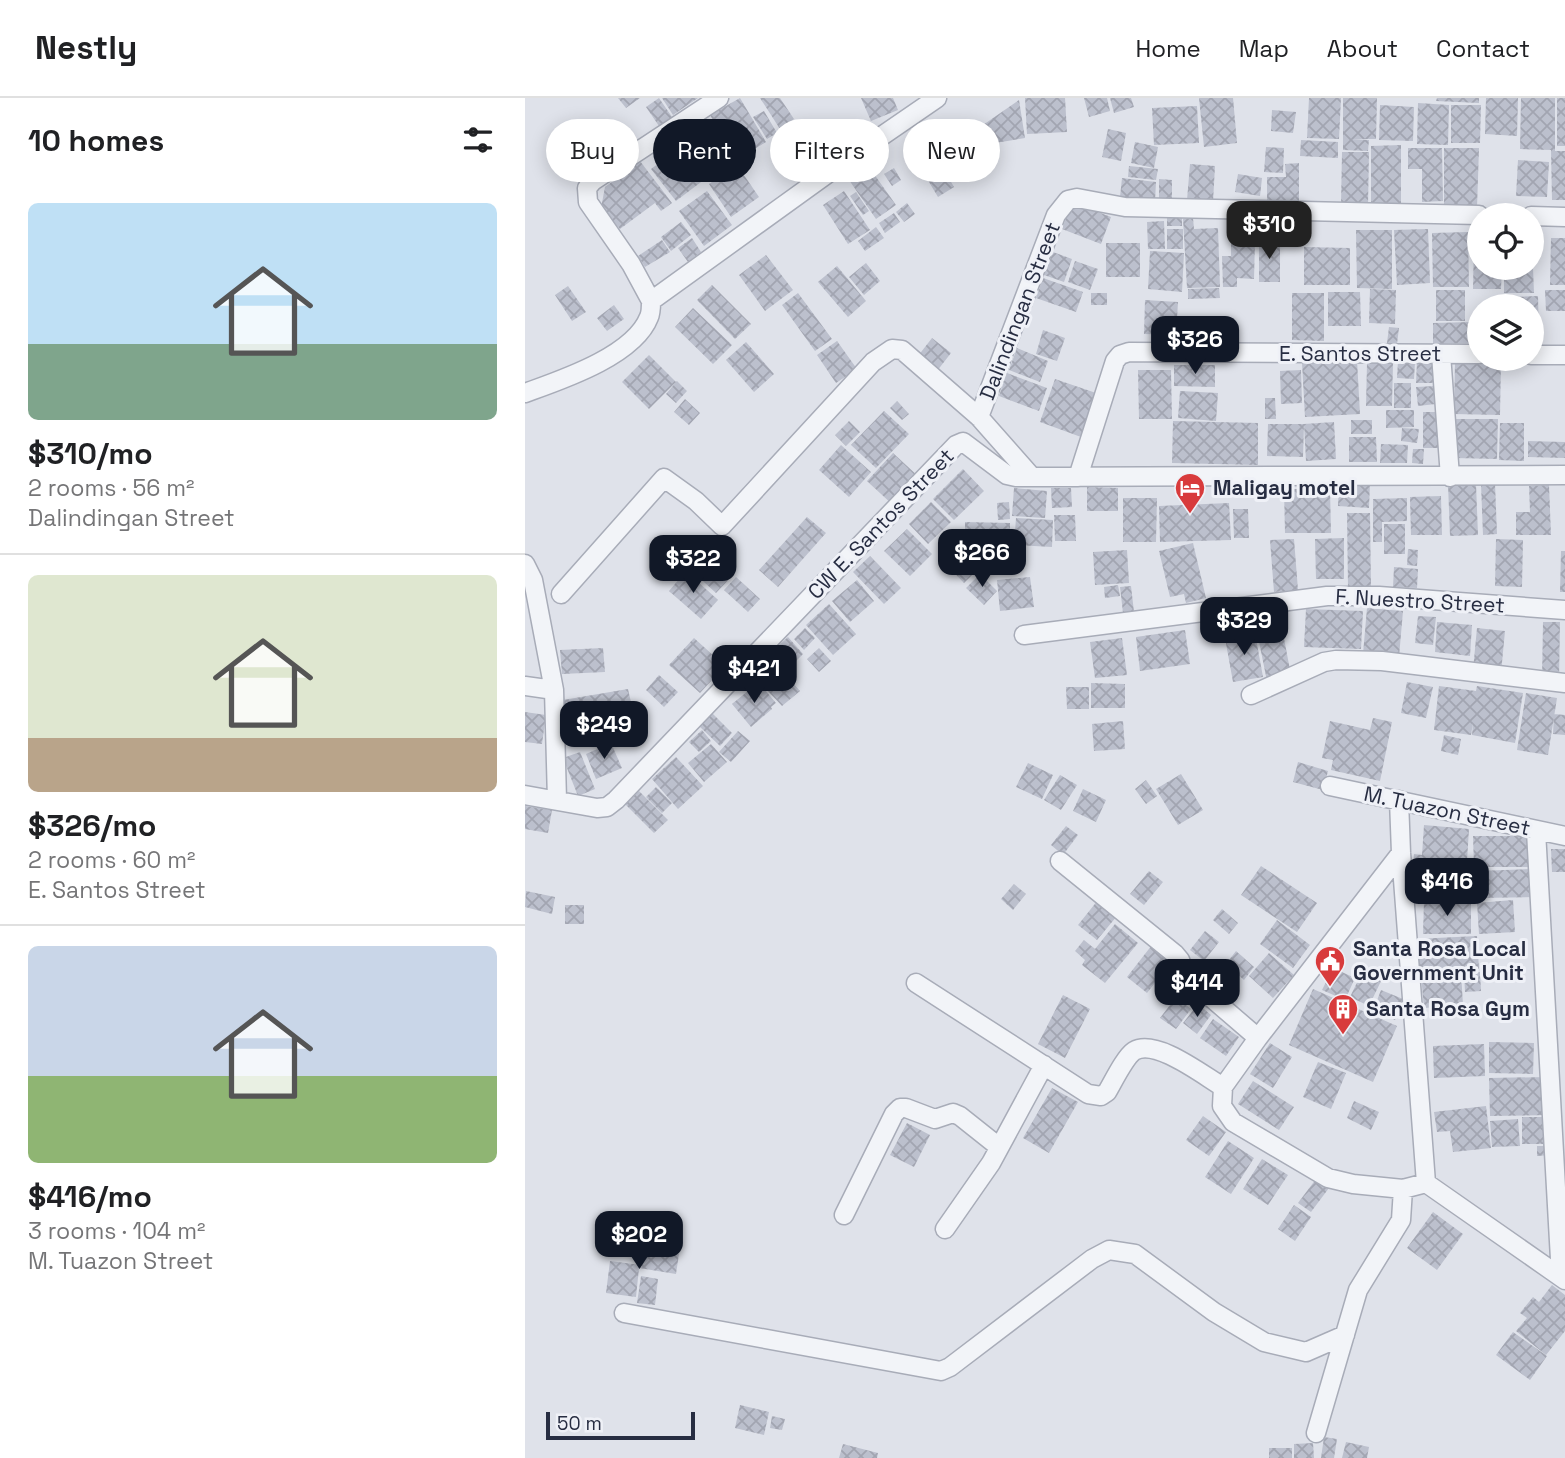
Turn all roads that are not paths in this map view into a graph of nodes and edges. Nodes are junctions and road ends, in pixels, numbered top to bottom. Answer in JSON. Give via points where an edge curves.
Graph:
{"nodes":[{"id":1,"x":719,"y":98,"type":"edge"},
{"id":2,"x":937,"y":98,"type":"edge"},
{"id":3,"x":1467,"y":215,"type":"edge"},
{"id":4,"x":1544,"y":216,"type":"edge"},
{"id":5,"x":1565,"y":217,"type":"edge"},
{"id":6,"x":651,"y":301,"type":"junction"},
{"id":7,"x":1441,"y":354,"type":"junction"},
{"id":8,"x":1467,"y":354,"type":"edge"},
{"id":9,"x":1544,"y":355,"type":"edge"},
{"id":10,"x":1565,"y":355,"type":"edge"},
{"id":11,"x":525,"y":393,"type":"edge"},
{"id":12,"x":979,"y":418,"type":"junction"},
{"id":13,"x":1565,"y":475,"type":"edge"},
{"id":14,"x":1032,"y":477,"type":"junction"},
{"id":15,"x":1078,"y":477,"type":"junction"},
{"id":16,"x":1450,"y":477,"type":"junction"},
{"id":17,"x":525,"y":564,"type":"edge"},
{"id":18,"x":561,"y":594,"type":"dead end"},
{"id":19,"x":1565,"y":610,"type":"edge"},
{"id":20,"x":1024,"y":635,"type":"dead end"},
{"id":21,"x":1565,"y":683,"type":"edge"},
{"id":22,"x":525,"y":686,"type":"edge"},
{"id":23,"x":554,"y":690,"type":"junction"},
{"id":24,"x":1251,"y":695,"type":"dead end"},
{"id":25,"x":1330,"y":786,"type":"dead end"},
{"id":26,"x":525,"y":795,"type":"edge"},
{"id":27,"x":557,"y":800,"type":"junction"},
{"id":28,"x":1399,"y":800,"type":"junction"},
{"id":29,"x":1536,"y":831,"type":"junction"},
{"id":30,"x":1565,"y":836,"type":"edge"},
{"id":31,"x":1401,"y":853,"type":"junction"},
{"id":32,"x":1060,"y":861,"type":"dead end"},
{"id":33,"x":916,"y":983,"type":"dead end"},
{"id":34,"x":1258,"y":1038,"type":"junction"},
{"id":35,"x":1044,"y":1065,"type":"junction"},
{"id":36,"x":1223,"y":1087,"type":"junction"},
{"id":37,"x":999,"y":1147,"type":"junction"},
{"id":38,"x":1426,"y":1183,"type":"junction"},
{"id":39,"x":1402,"y":1189,"type":"junction"},
{"id":40,"x":844,"y":1215,"type":"dead end"},
{"id":41,"x":945,"y":1229,"type":"dead end"},
{"id":42,"x":1563,"y":1279,"type":"edge"},
{"id":43,"x":624,"y":1313,"type":"dead end"},
{"id":44,"x":1345,"y":1335,"type":"junction"},
{"id":45,"x":1316,"y":1433,"type":"dead end"}],
"edges":[{"from":1,"to":6,"type":"street","via":[[587,188],[588,202]]},
{"from":2,"to":6,"type":"street"},
{"from":3,"to":12,"type":"street","name":"Dalindingan Street","via":[[1125,207],[1068,200],[1056,215]]},
{"from":4,"to":5,"type":"street"},
{"from":6,"to":11,"type":"street","via":[[649,317],[637,334],[611,355],[590,369]]},
{"from":7,"to":8,"type":"street","name":"E. Santos Street"},
{"from":7,"to":15,"type":"street","name":"E. Santos Street","via":[[1120,355]]},
{"from":7,"to":16,"type":"street"},
{"from":9,"to":10,"type":"street"},
{"from":12,"to":14,"type":"street"},
{"from":12,"to":18,"type":"street","via":[[902,350],[891,349],[873,362],[722,526],[664,478]]},
{"from":13,"to":16,"type":"street","name":"CW E. Santos Street"},
{"from":14,"to":15,"type":"street","name":"CW E. Santos Street"},
{"from":14,"to":27,"type":"street","name":"CW E. Santos Street","via":[[1007,475],[971,445],[956,445],[616,800],[597,808]]},
{"from":15,"to":16,"type":"street","name":"CW E. Santos Street"},
{"from":17,"to":23,"type":"street","via":[[533,580]]},
{"from":19,"to":20,"type":"street","name":"F. Nuestro Street","via":[[1327,596]]},
{"from":21,"to":24,"type":"street","via":[[1382,661],[1336,660]]},
{"from":22,"to":23,"type":"street"},
{"from":23,"to":27,"type":"street"},
{"from":25,"to":28,"type":"street","name":"M. Tuazon Street"},
{"from":26,"to":27,"type":"street","name":"CW E. Santos Street"},
{"from":28,"to":29,"type":"street","name":"M. Tuazon Street"},
{"from":28,"to":31,"type":"street"},
{"from":29,"to":30,"type":"street","name":"M. Tuazon Street"},
{"from":29,"to":42,"type":"street"},
{"from":31,"to":34,"type":"street"},
{"from":31,"to":38,"type":"street"},
{"from":32,"to":34,"type":"street","via":[[1175,954],[1186,976]]},
{"from":33,"to":35,"type":"street"},
{"from":34,"to":36,"type":"street"},
{"from":35,"to":36,"type":"street","via":[[1088,1094],[1101,1096],[1131,1054],[1153,1048]]},
{"from":35,"to":37,"type":"street"},
{"from":36,"to":39,"type":"street","via":[[1222,1106],[1233,1122],[1328,1178]]},
{"from":37,"to":40,"type":"street","via":[[953,1113],[935,1119],[900,1108]]},
{"from":37,"to":41,"type":"street"},
{"from":38,"to":39,"type":"street"},
{"from":38,"to":42,"type":"street"},
{"from":39,"to":44,"type":"street","via":[[1401,1220],[1358,1290]]},
{"from":43,"to":44,"type":"street","via":[[941,1371],[1109,1250],[1135,1254],[1264,1342],[1306,1352]]},
{"from":44,"to":45,"type":"street"}]}
